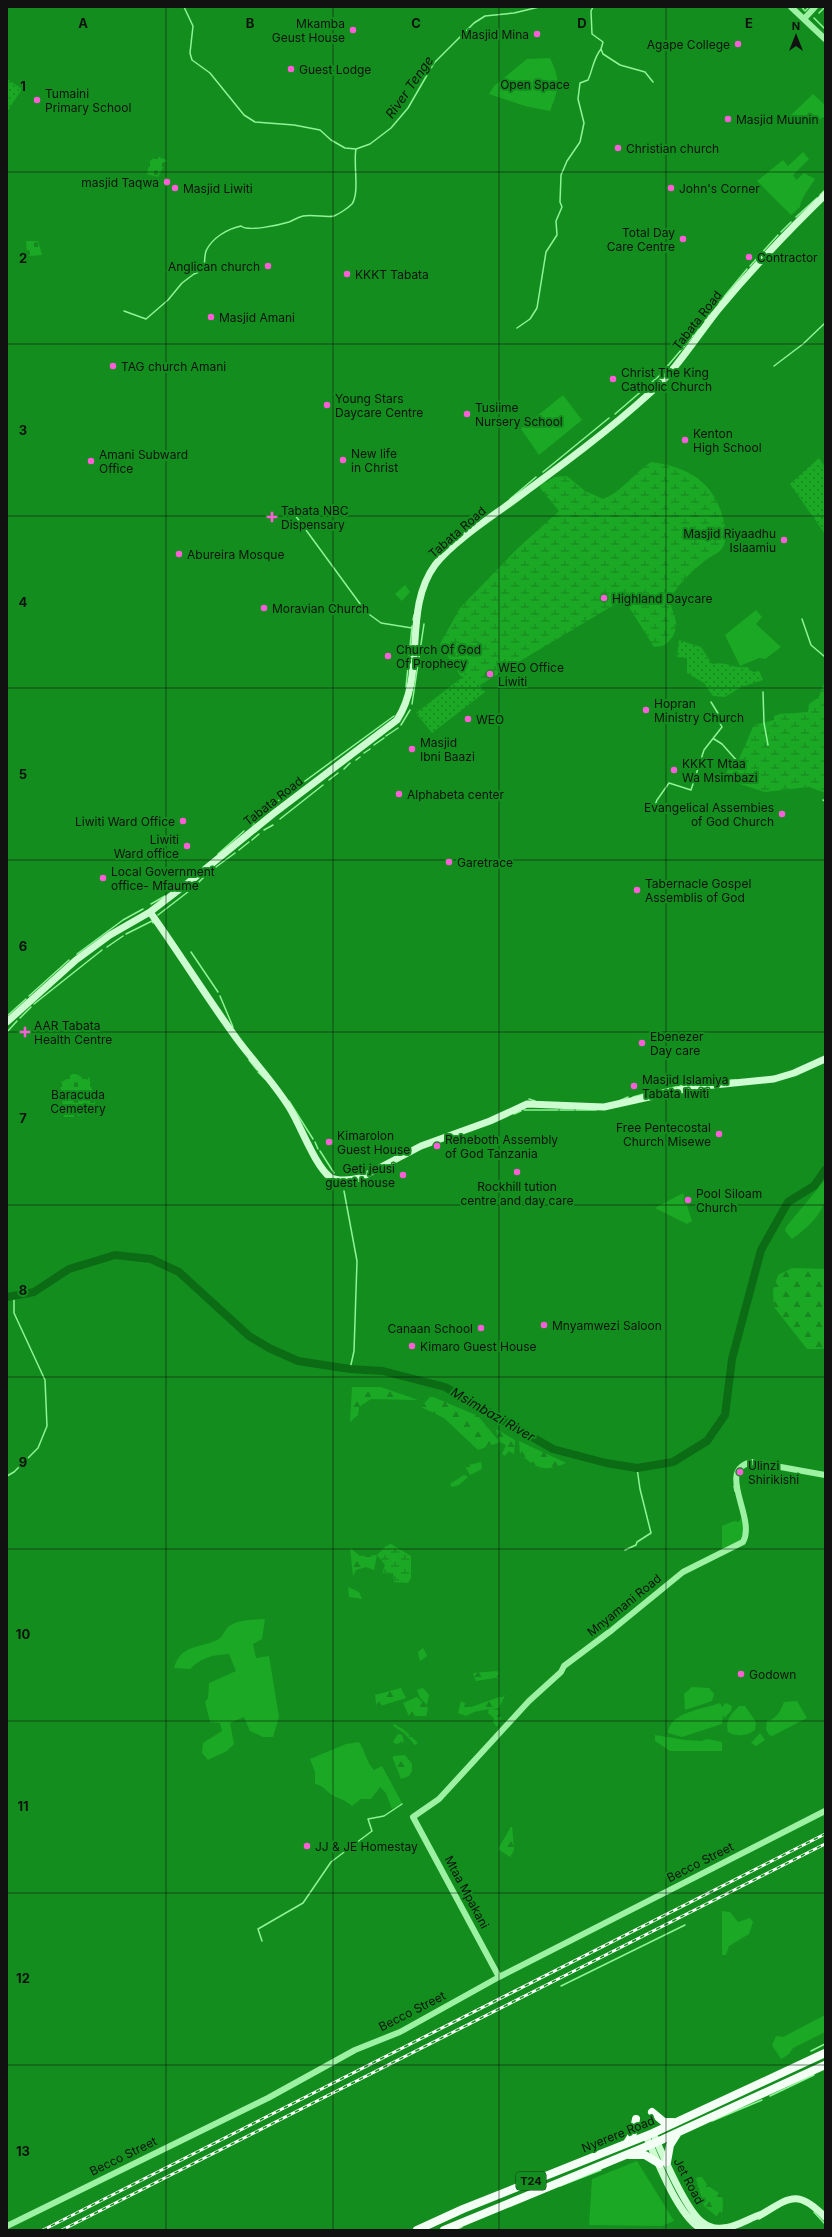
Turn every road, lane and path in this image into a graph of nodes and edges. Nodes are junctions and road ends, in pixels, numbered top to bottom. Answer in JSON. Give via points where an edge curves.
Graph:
{"nodes":[{"id":1,"x":791,"y":7,"type":"edge"},
{"id":2,"x":815,"y":7,"type":"edge"},
{"id":3,"x":804,"y":19,"type":"junction"},
{"id":4,"x":825,"y":39,"type":"edge"},
{"id":5,"x":825,"y":195,"type":"edge"},
{"id":6,"x":150,"y":912,"type":"junction"},
{"id":7,"x":7,"y":1022,"type":"edge"},
{"id":8,"x":825,"y":1059,"type":"edge"},
{"id":9,"x":825,"y":1474,"type":"edge"},
{"id":10,"x":825,"y":1811,"type":"edge"},
{"id":11,"x":414,"y":1817,"type":"joint"},
{"id":12,"x":499,"y":1977,"type":"junction"},
{"id":13,"x":825,"y":2053,"type":"edge"},
{"id":14,"x":825,"y":2064,"type":"edge"},
{"id":15,"x":652,"y":2112,"type":"dead end"},
{"id":16,"x":636,"y":2119,"type":"dead end"},
{"id":17,"x":676,"y":2122,"type":"junction"},
{"id":18,"x":683,"y":2130,"type":"junction"},
{"id":19,"x":650,"y":2134,"type":"junction"},
{"id":20,"x":627,"y":2143,"type":"junction"},
{"id":21,"x":654,"y":2143,"type":"junction"},
{"id":22,"x":621,"y":2156,"type":"junction"},
{"id":23,"x":664,"y":2163,"type":"junction"},
{"id":24,"x":762,"y":2214,"type":"junction"},
{"id":25,"x":825,"y":2217,"type":"edge"},
{"id":26,"x":7,"y":2226,"type":"edge"},
{"id":27,"x":417,"y":2230,"type":"edge"},
{"id":28,"x":444,"y":2230,"type":"edge"},
{"id":29,"x":703,"y":2230,"type":"edge"},
{"id":30,"x":734,"y":2230,"type":"edge"}],
"edges":[{"from":1,"to":3,"type":"street"},
{"from":2,"to":3,"type":"street"},
{"from":3,"to":4,"type":"street"},
{"from":5,"to":6,"type":"main road","name":"Tabata Road","via":[[748,274],[651,392],[617,422],[488,520],[435,565],[423,590],[418,610],[410,693],[397,720]]},
{"from":6,"to":7,"type":"main road","name":"Tabata Road","via":[[110,935],[76,960]]},
{"from":6,"to":8,"type":"main road","via":[[237,1039],[289,1106],[319,1164],[335,1179],[360,1178],[422,1146],[490,1121],[527,1104],[604,1107],[694,1086],[774,1079]]},
{"from":9,"to":11,"type":"street","name":"Mnyamani Road","via":[[753,1462],[742,1466],[738,1470],[735,1482],[746,1526],[746,1537],[742,1542],[683,1572],[564,1666],[439,1799]]},
{"from":10,"to":12,"type":"street","name":"Becco Street"},
{"from":11,"to":12,"type":"street","name":"Mtaa Mpakani"},
{"from":12,"to":26,"type":"street","name":"Becco Street","via":[[400,2032],[355,2050],[268,2098]]},
{"from":13,"to":17,"type":"highway","name":"Nyerere Road","number":"T24"},
{"from":14,"to":18,"type":"highway","name":"Nyerere Road","number":"T24"},
{"from":15,"to":17,"type":"highway","via":[[664,2122]]},
{"from":16,"to":20,"type":"highway"},
{"from":17,"to":19,"type":"highway","name":"Nyerere Road","number":"T24"},
{"from":18,"to":21,"type":"highway","name":"Nyerere Road","number":"T24"},
{"from":18,"to":23,"type":"highway","via":[[676,2135],[670,2145]]},
{"from":19,"to":20,"type":"highway","name":"Nyerere Road","number":"T24"},
{"from":19,"to":21,"type":"main road","name":"Jet Road"},
{"from":20,"to":27,"type":"highway","name":"Nyerere Road","number":"T24"},
{"from":21,"to":22,"type":"highway","name":"Nyerere Road","number":"T24"},
{"from":21,"to":23,"type":"main road","name":"Jet Road"},
{"from":22,"to":23,"type":"highway","via":[[645,2155]]},
{"from":22,"to":28,"type":"highway","name":"Nyerere Road","number":"T24"},
{"from":23,"to":24,"type":"main road","name":"Jet Road","via":[[692,2211],[711,2227],[731,2227]]},
{"from":23,"to":29,"type":"main road","name":"Jet Road","via":[[684,2215]]},
{"from":24,"to":25,"type":"main road","name":"Jet Road","via":[[783,2202],[798,2199],[813,2204]]},
{"from":24,"to":30,"type":"main road","name":"Jet Road"}]}
